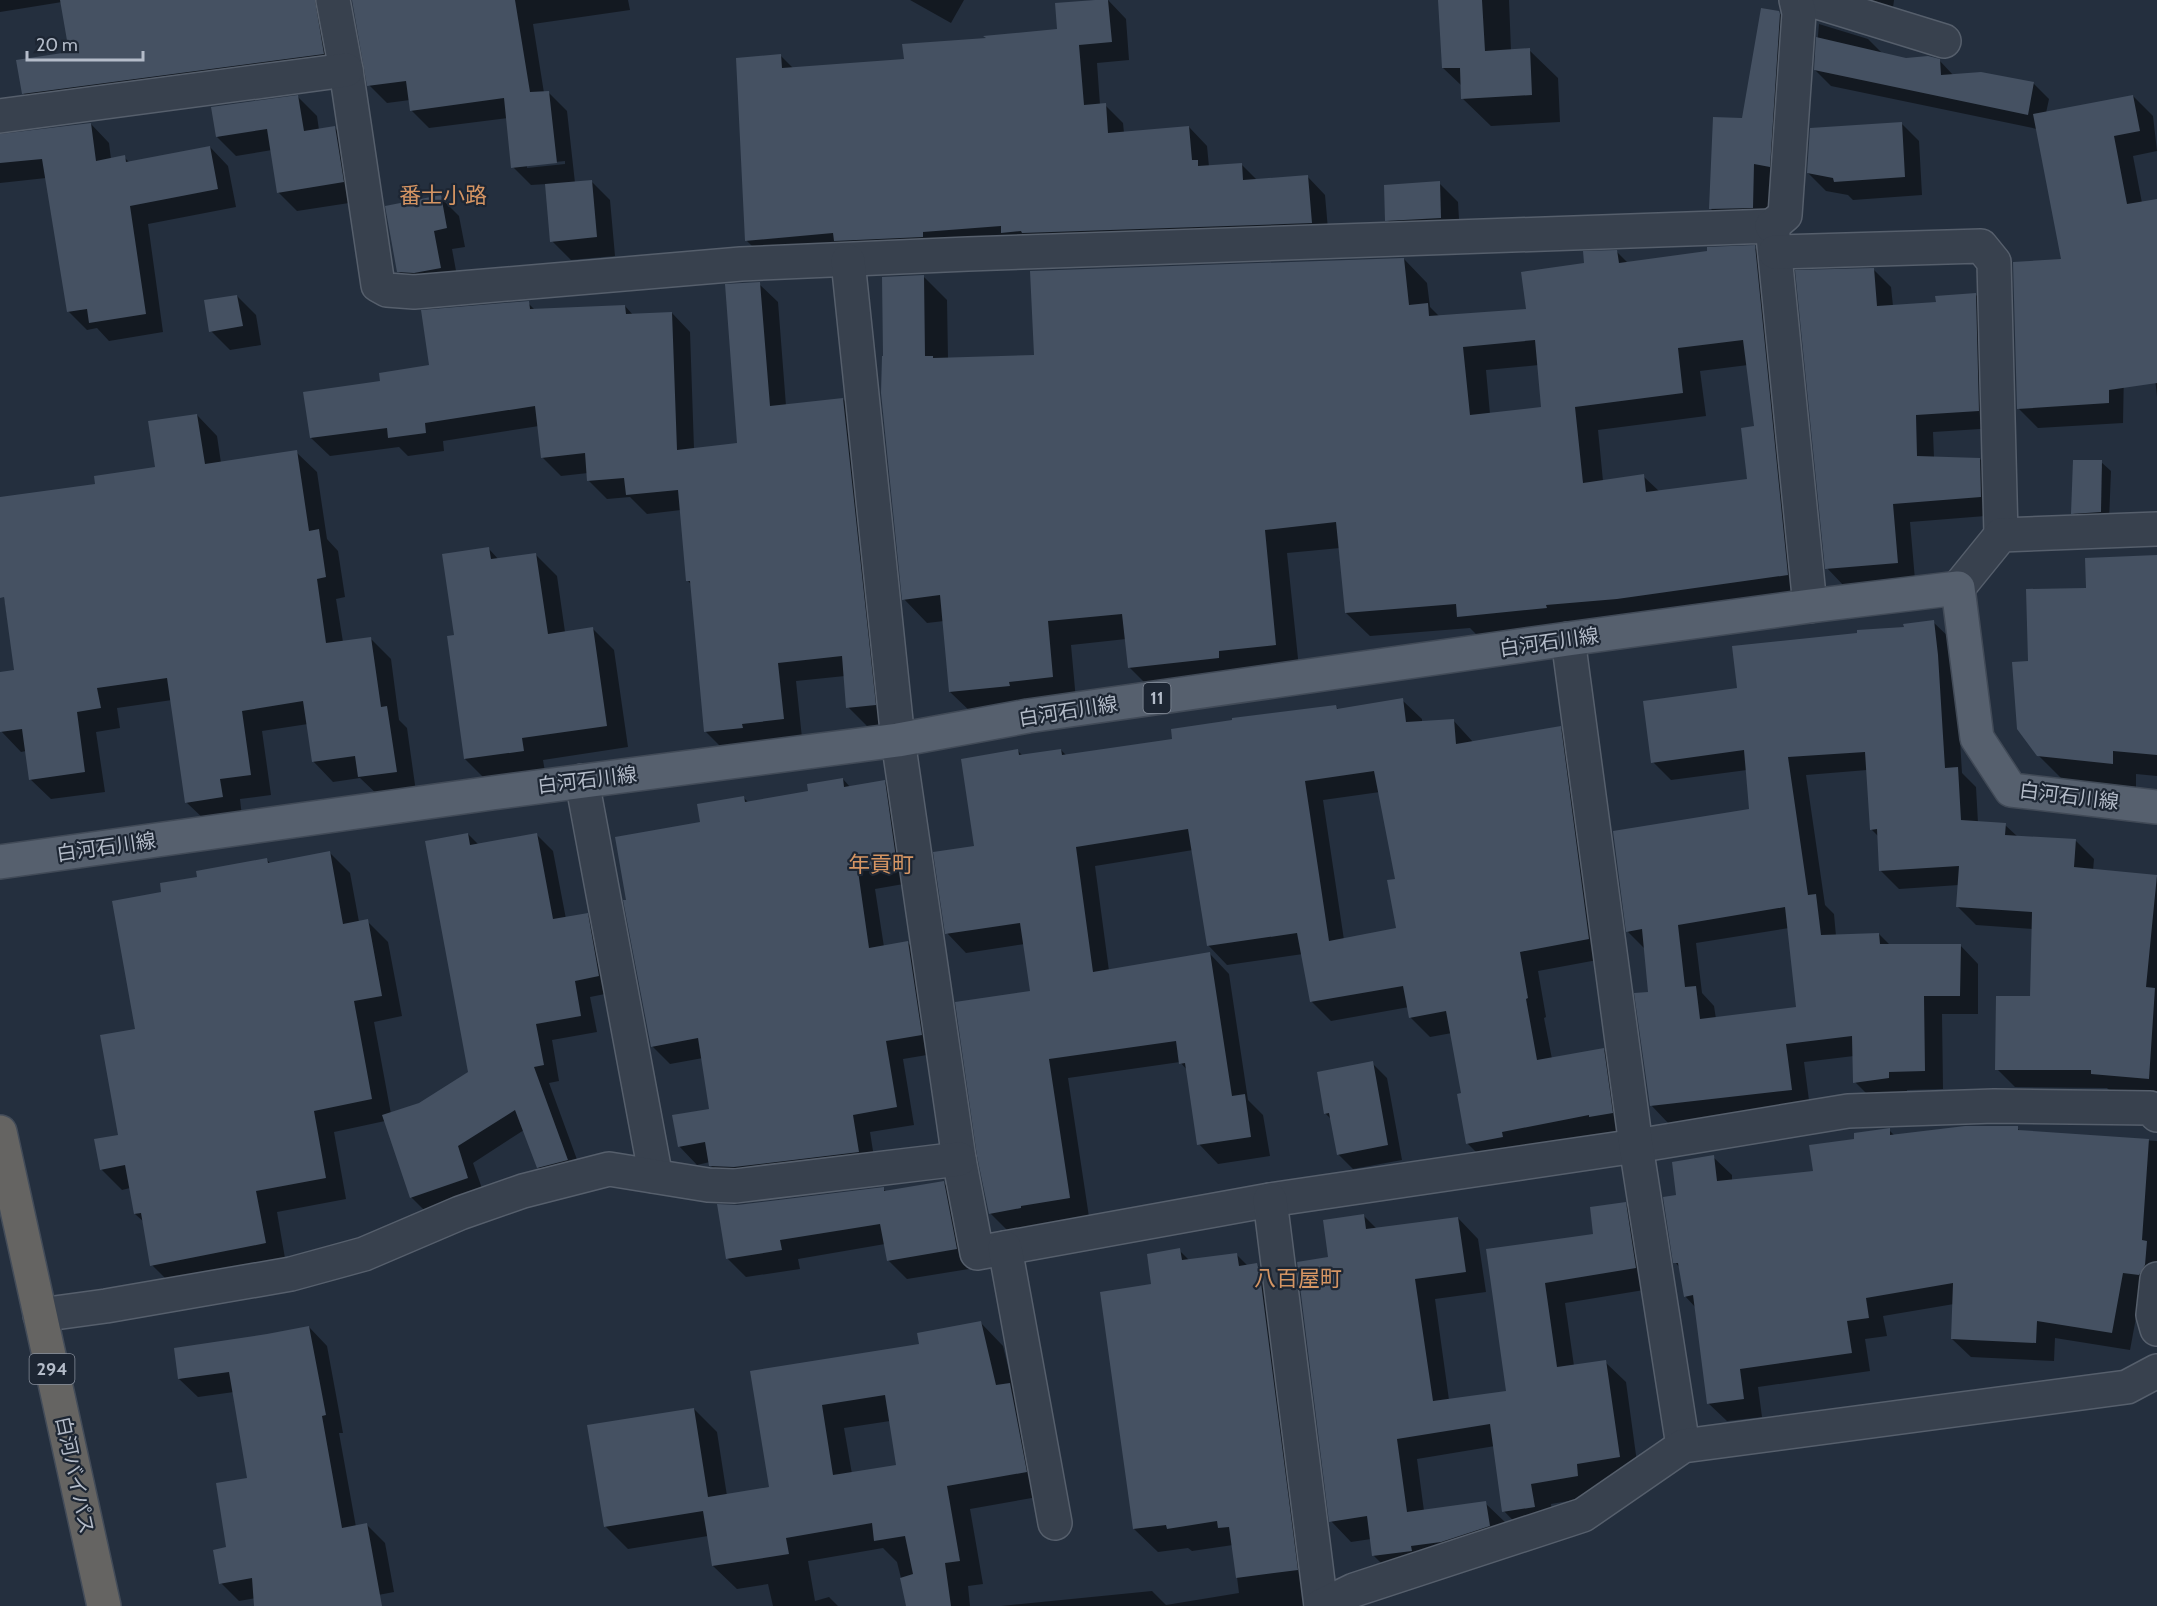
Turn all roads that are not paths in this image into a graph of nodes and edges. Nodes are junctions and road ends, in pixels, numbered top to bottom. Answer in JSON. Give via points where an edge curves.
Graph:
{"nodes":[{"id":1,"x":333,"y":0,"type":"edge"},
{"id":2,"x":1796,"y":0,"type":"edge"},
{"id":3,"x":1811,"y":0,"type":"edge"},
{"id":4,"x":1944,"y":41,"type":"dead end"},
{"id":5,"x":346,"y":70,"type":"junction"},
{"id":6,"x":0,"y":116,"type":"edge"},
{"id":7,"x":1773,"y":239,"type":"junction"},
{"id":8,"x":848,"y":261,"type":"junction"},
{"id":9,"x":2157,"y":529,"type":"edge"},
{"id":10,"x":2001,"y":536,"type":"junction"},
{"id":11,"x":1958,"y":588,"type":"junction"},
{"id":12,"x":1810,"y":606,"type":"junction"},
{"id":13,"x":1568,"y":639,"type":"junction"},
{"id":14,"x":898,"y":740,"type":"junction"},
{"id":15,"x":582,"y":781,"type":"junction"},
{"id":16,"x":2157,"y":807,"type":"edge"},
{"id":17,"x":0,"y":862,"type":"edge"},
{"id":18,"x":2157,"y":1114,"type":"edge"},
{"id":19,"x":0,"y":1132,"type":"edge"},
{"id":20,"x":1636,"y":1146,"type":"junction"},
{"id":21,"x":959,"y":1159,"type":"junction"},
{"id":22,"x":654,"y":1176,"type":"junction"},
{"id":23,"x":1270,"y":1200,"type":"junction"},
{"id":24,"x":1005,"y":1248,"type":"junction"},
{"id":25,"x":2157,"y":1279,"type":"edge"},
{"id":26,"x":40,"y":1315,"type":"junction"},
{"id":27,"x":2157,"y":1329,"type":"edge"},
{"id":28,"x":2157,"y":1371,"type":"edge"},
{"id":29,"x":1683,"y":1446,"type":"junction"},
{"id":30,"x":1055,"y":1523,"type":"dead end"},
{"id":31,"x":104,"y":1606,"type":"edge"},
{"id":32,"x":1321,"y":1606,"type":"edge"}],
"edges":[{"from":1,"to":5,"type":"street"},
{"from":2,"to":7,"type":"street","via":[[1799,13],[1785,214]]},
{"from":3,"to":4,"type":"street"},
{"from":5,"to":6,"type":"street"},
{"from":5,"to":8,"type":"street","via":[[378,285],[387,290],[414,292],[741,264]]},
{"from":7,"to":8,"type":"street","via":[[980,254]]},
{"from":7,"to":10,"type":"street","via":[[1981,246],[1994,262]]},
{"from":7,"to":12,"type":"street"},
{"from":8,"to":14,"type":"street"},
{"from":9,"to":10,"type":"street"},
{"from":10,"to":11,"type":"street"},
{"from":11,"to":12,"type":"main road","name":"白河石川線","number":"11"},
{"from":11,"to":16,"type":"main road","name":"白河石川線","via":[[1977,738],[2011,790]]},
{"from":12,"to":13,"type":"main road","name":"白河石川線","number":"11"},
{"from":13,"to":14,"type":"main road","name":"白河石川線","number":"11","via":[[1028,716]]},
{"from":13,"to":20,"type":"street"},
{"from":14,"to":15,"type":"main road","name":"白河石川線","number":"11"},
{"from":14,"to":21,"type":"street"},
{"from":15,"to":17,"type":"main road","name":"白河石川線","number":"11"},
{"from":15,"to":22,"type":"street"},
{"from":18,"to":20,"type":"street","via":[[2150,1108],[2117,1107],[1848,1111]]},
{"from":19,"to":26,"type":"highway","name":"白河バイパス","number":"294"},
{"from":20,"to":23,"type":"street"},
{"from":20,"to":29,"type":"street"},
{"from":21,"to":22,"type":"street","via":[[735,1185]]},
{"from":21,"to":24,"type":"street","via":[[977,1253]]},
{"from":22,"to":26,"type":"street","via":[[609,1169],[523,1191],[364,1254],[291,1274]]},
{"from":23,"to":24,"type":"street"},
{"from":23,"to":32,"type":"street"},
{"from":24,"to":30,"type":"street"},
{"from":25,"to":27,"type":"street","via":[[2153,1315]]},
{"from":26,"to":31,"type":"highway","name":"白河バイパス","number":"294"},
{"from":28,"to":29,"type":"street","via":[[2127,1387]]},
{"from":29,"to":32,"type":"street","via":[[1583,1515],[1354,1590]]}]}
